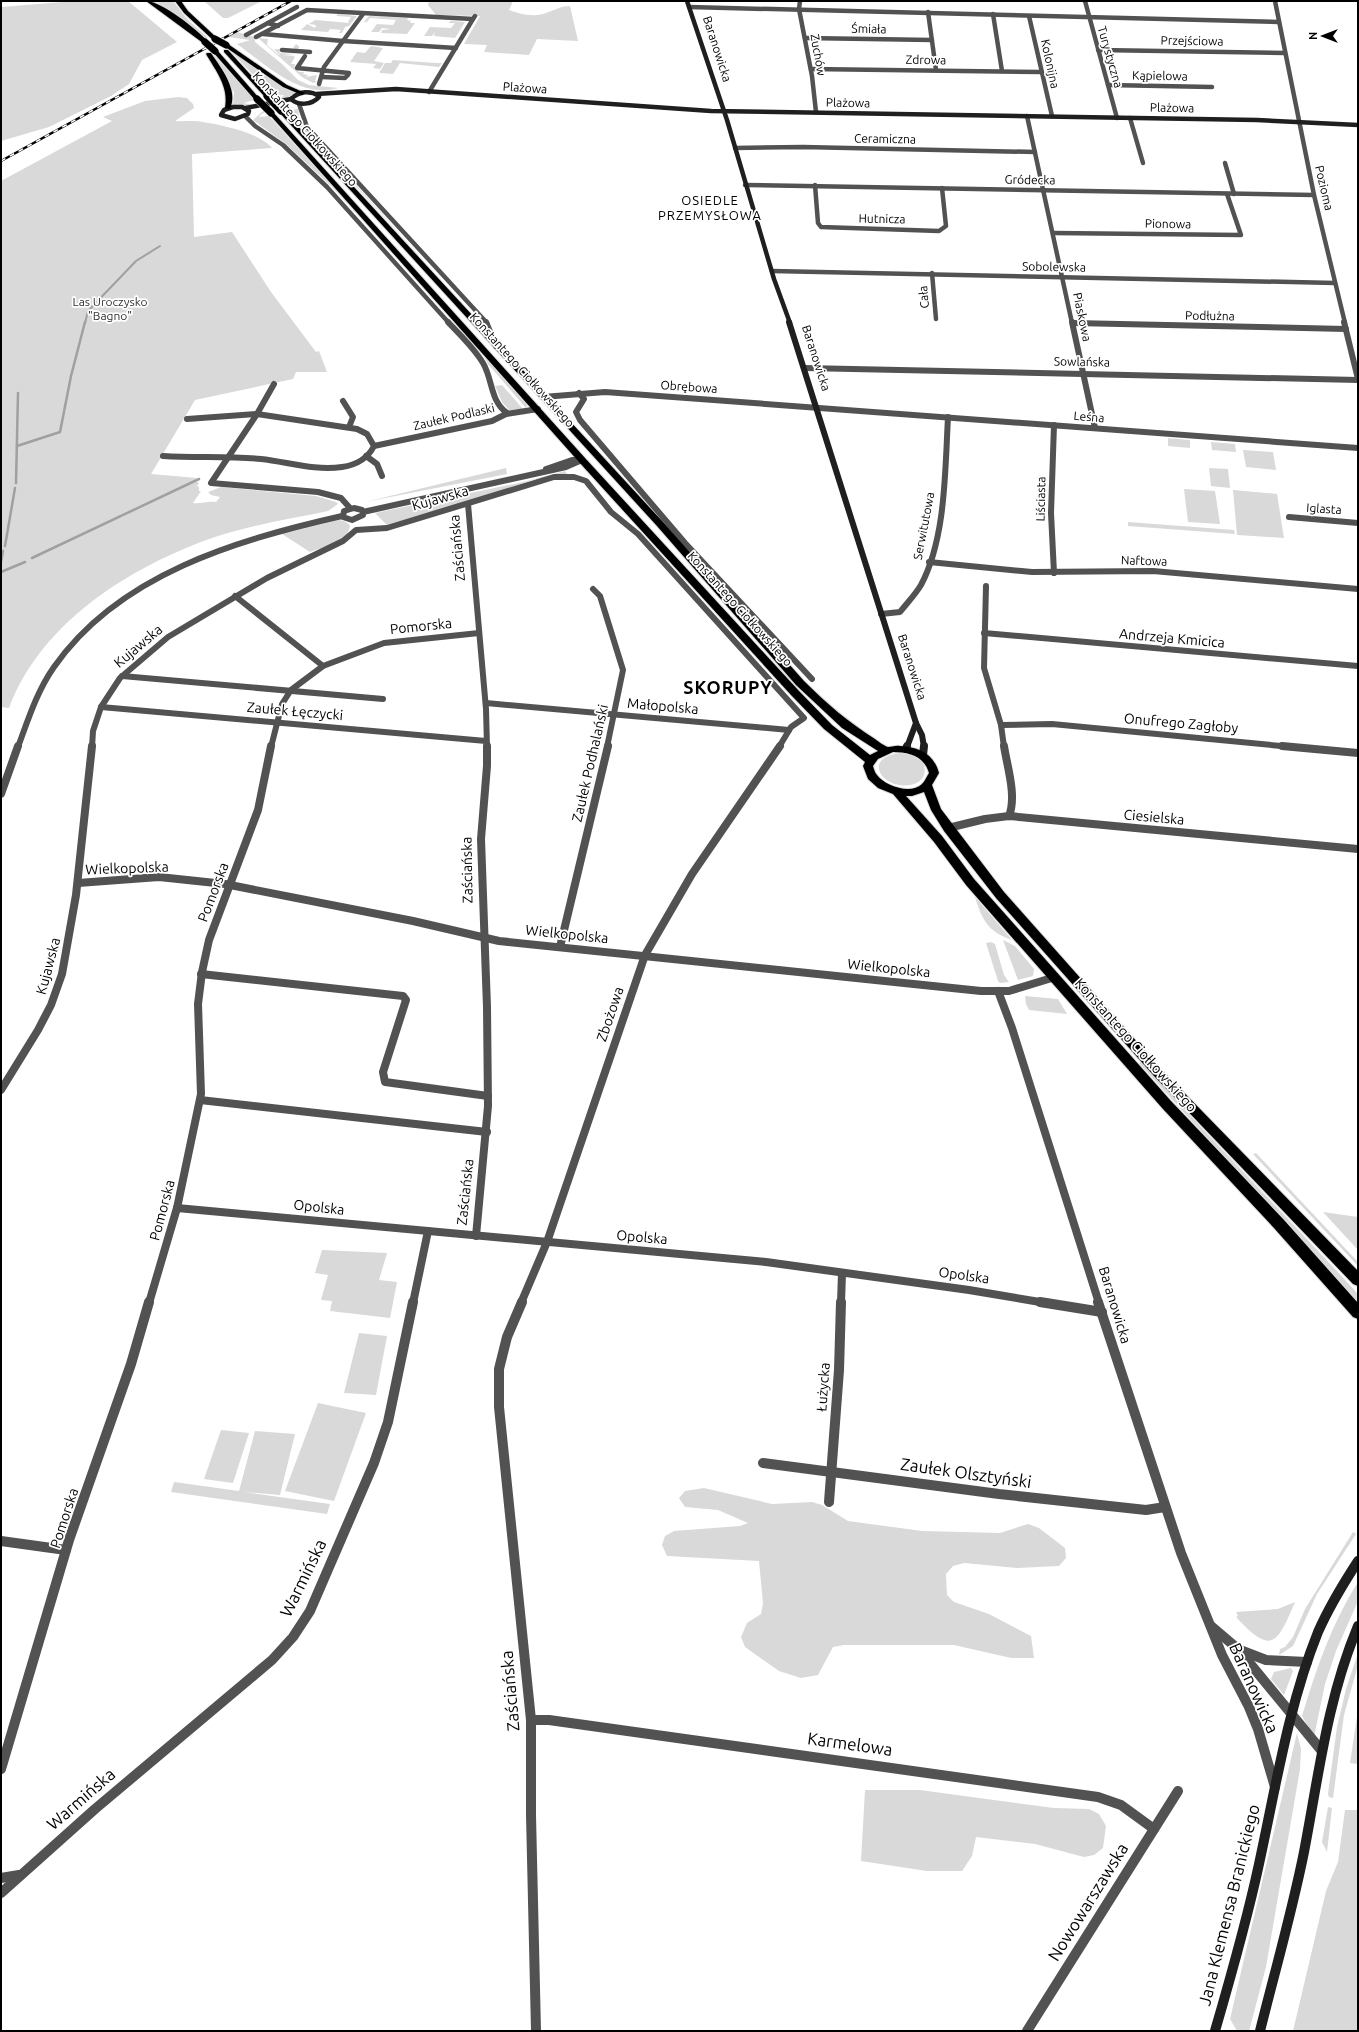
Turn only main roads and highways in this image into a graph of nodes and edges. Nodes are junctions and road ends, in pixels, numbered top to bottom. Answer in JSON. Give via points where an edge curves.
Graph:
{"nodes":[{"id":1,"x":149,"y":1,"type":"edge"},
{"id":2,"x":178,"y":1,"type":"edge"},
{"id":3,"x":224,"y":46,"type":"junction"},
{"id":4,"x":212,"y":52,"type":"junction"},
{"id":5,"x":302,"y":92,"type":"road end"},
{"id":6,"x":228,"y":108,"type":"road end"},
{"id":7,"x":597,"y":456,"type":"junction"},
{"id":8,"x":582,"y":460,"type":"junction"},
{"id":9,"x":885,"y":750,"type":"junction"},
{"id":10,"x":871,"y":761,"type":"junction"},
{"id":11,"x":927,"y":785,"type":"junction"},
{"id":12,"x":898,"y":792,"type":"junction"},
{"id":13,"x":1358,"y":1280,"type":"edge"},
{"id":14,"x":1358,"y":1313,"type":"edge"}],
"edges":[{"from":1,"to":4,"type":"highway","via":[[204,42]]},
{"from":2,"to":3,"type":"highway","name":"Konstantego Ciołkowskiego","bridge":true,"via":[[186,12]]},
{"from":3,"to":5,"type":"highway","via":[[285,86]]},
{"from":3,"to":7,"type":"highway","name":"Konstantego Ciołkowskiego","bridge":true},
{"from":4,"to":6,"type":"highway","via":[[230,92],[231,101]]},
{"from":4,"to":8,"type":"highway","name":"Konstantego Ciołkowskiego","bridge":true,"via":[[271,113]]},
{"from":7,"to":8,"type":"highway"},
{"from":7,"to":9,"type":"highway","name":"Konstantego Ciołkowskiego","via":[[800,683],[846,726]]},
{"from":8,"to":10,"type":"highway","name":"Konstantego Ciołkowskiego","via":[[815,715]]},
{"from":9,"to":10,"type":"highway"},
{"from":9,"to":11,"type":"highway","via":[[906,749],[923,755],[929,760],[934,773]]},
{"from":10,"to":12,"type":"highway","via":[[868,767],[872,779],[880,786]]},
{"from":11,"to":12,"type":"highway","via":[[919,789]]},
{"from":11,"to":13,"type":"highway","name":"Konstantego Ciołkowskiego","via":[[936,810],[977,868],[1000,895],[1153,1067]]},
{"from":12,"to":14,"type":"highway","name":"Konstantego Ciołkowskiego","via":[[970,882],[1167,1105],[1279,1224]]}]}
